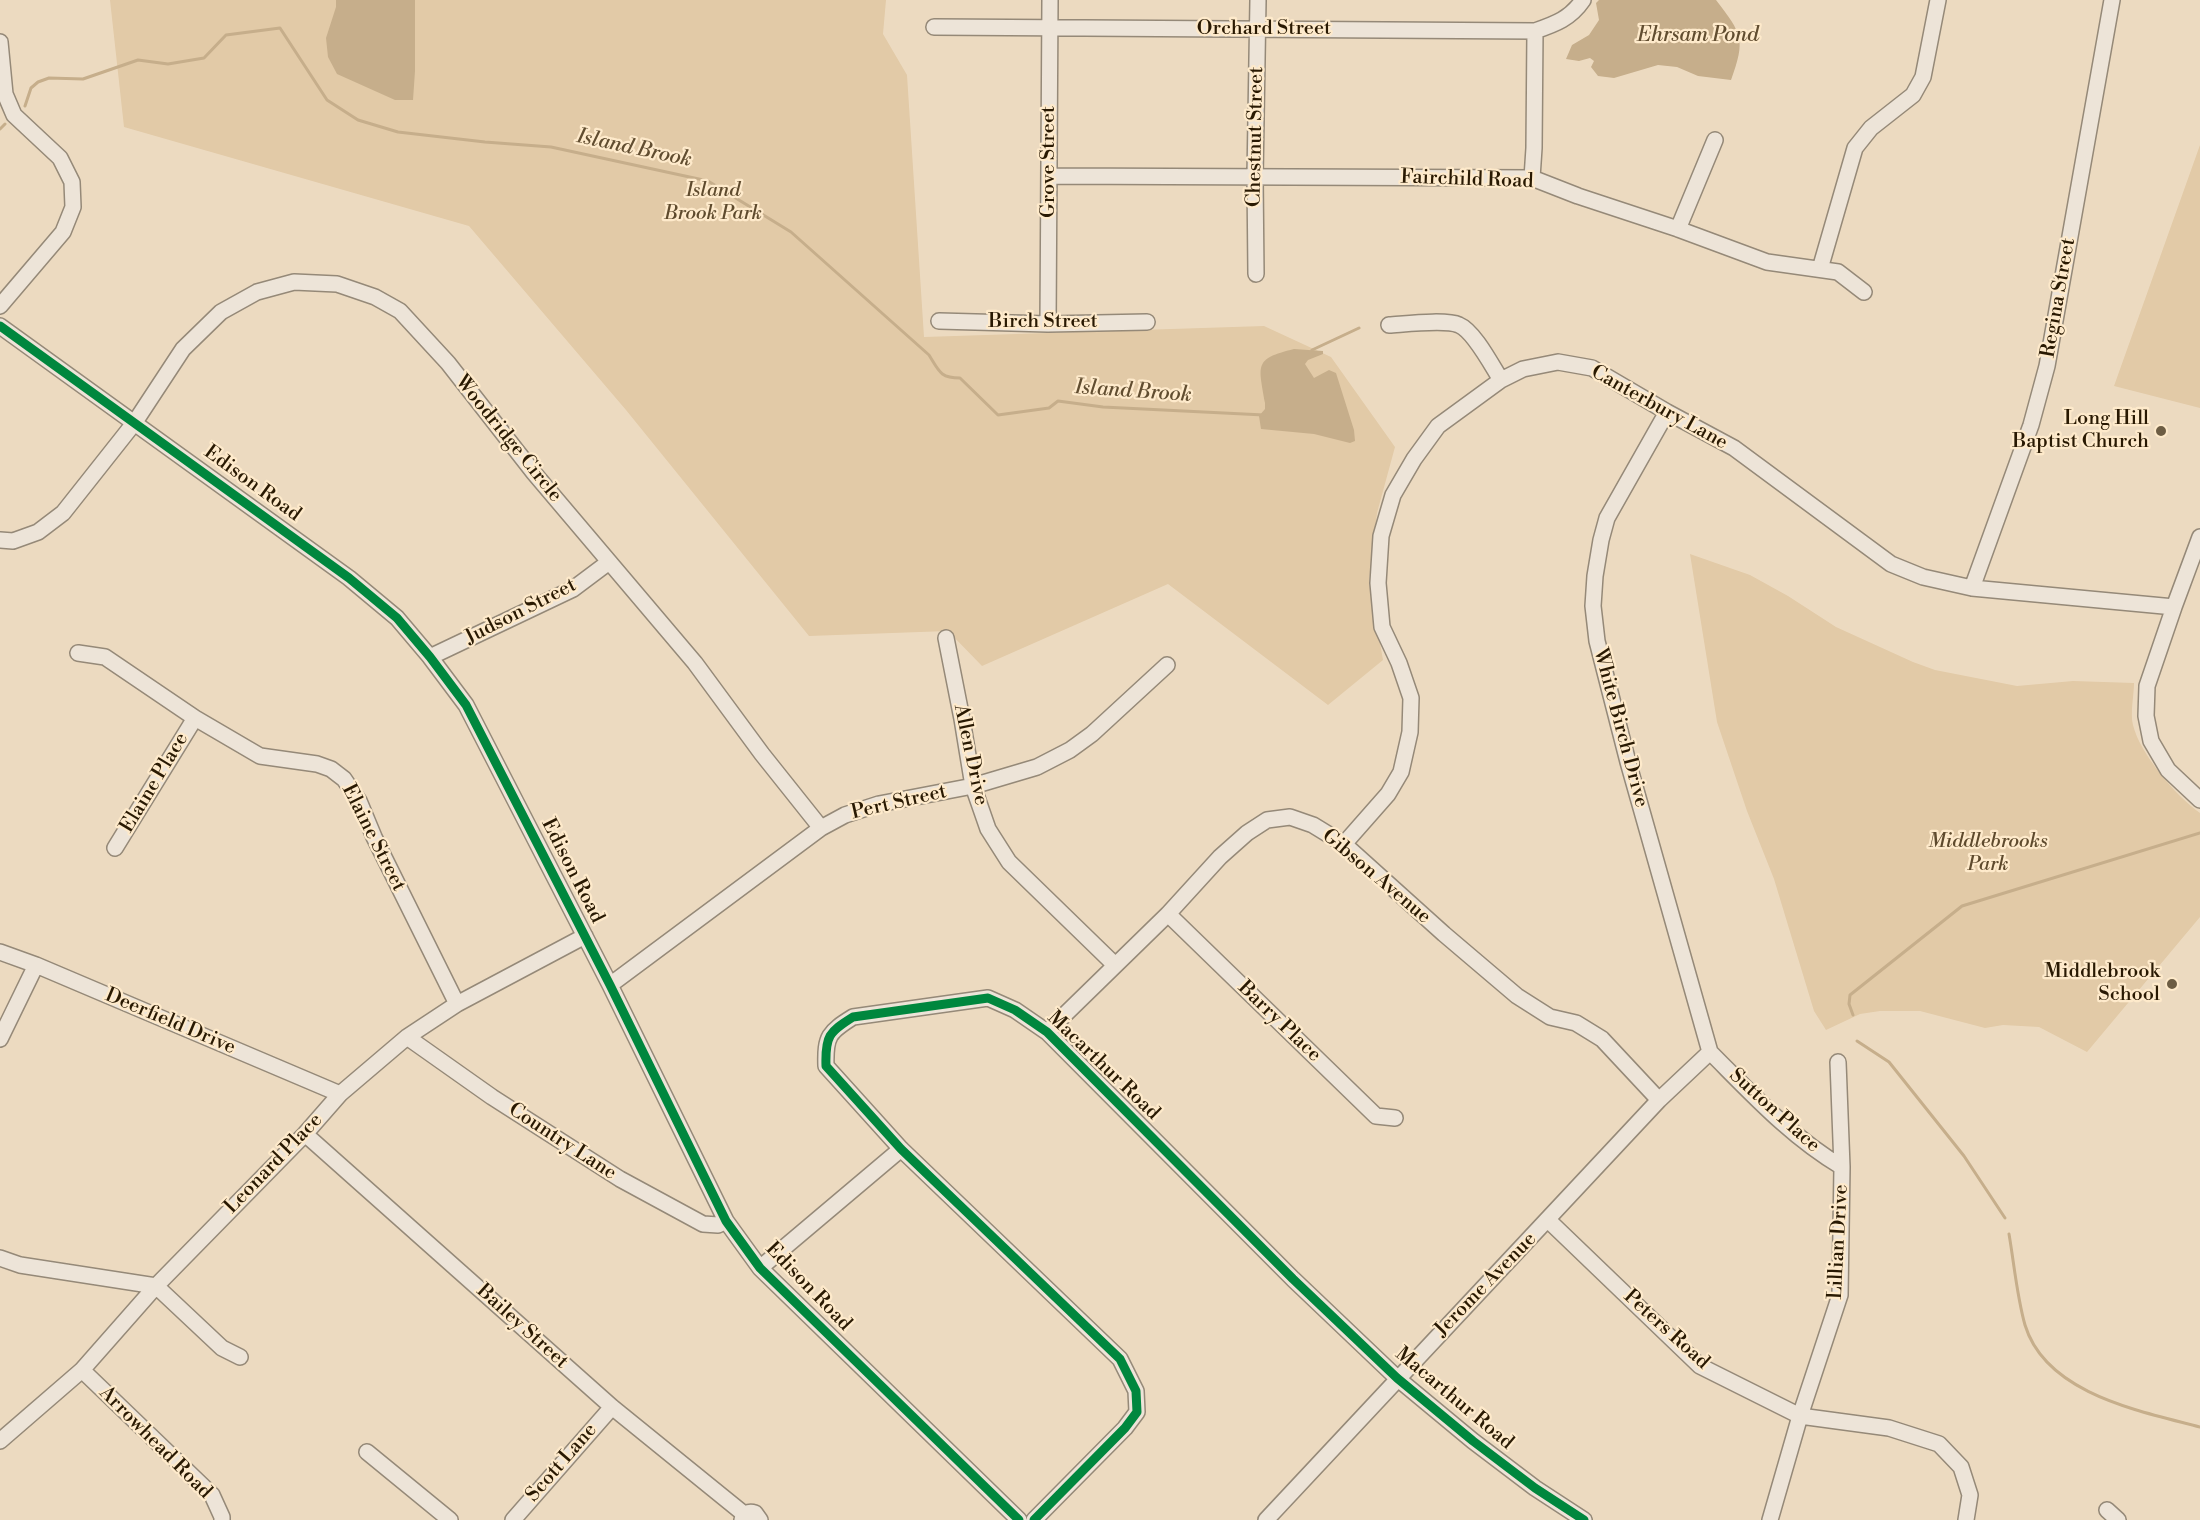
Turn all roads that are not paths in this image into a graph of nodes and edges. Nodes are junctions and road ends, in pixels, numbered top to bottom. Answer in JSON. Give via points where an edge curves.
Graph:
{"nodes":[{"id":1,"x":1050,"y":0,"type":"edge"},
{"id":2,"x":1258,"y":0,"type":"edge"},
{"id":3,"x":1582,"y":0,"type":"edge"},
{"id":4,"x":1938,"y":0,"type":"edge"},
{"id":5,"x":2112,"y":0,"type":"edge"},
{"id":6,"x":934,"y":27,"type":"dead end"},
{"id":7,"x":1258,"y":28,"type":"junction"},
{"id":8,"x":1050,"y":29,"type":"junction"},
{"id":9,"x":1534,"y":31,"type":"junction"},
{"id":10,"x":0,"y":42,"type":"edge"},
{"id":11,"x":1714,"y":140,"type":"dead end"},
{"id":12,"x":1050,"y":176,"type":"junction"},
{"id":13,"x":1255,"y":177,"type":"junction"},
{"id":14,"x":1532,"y":178,"type":"junction"},
{"id":15,"x":1678,"y":229,"type":"junction"},
{"id":16,"x":1820,"y":269,"type":"junction"},
{"id":17,"x":1256,"y":274,"type":"dead end"},
{"id":18,"x":1864,"y":292,"type":"dead end"},
{"id":19,"x":0,"y":306,"type":"edge"},
{"id":20,"x":939,"y":321,"type":"dead end"},
{"id":21,"x":1148,"y":322,"type":"dead end"},
{"id":22,"x":1048,"y":324,"type":"junction"},
{"id":23,"x":1389,"y":325,"type":"dead end"},
{"id":24,"x":0,"y":326,"type":"edge"},
{"id":25,"x":1501,"y":380,"type":"junction"},
{"id":26,"x":1667,"y":412,"type":"junction"},
{"id":27,"x":135,"y":422,"type":"junction"},
{"id":28,"x":2200,"y":537,"type":"edge"},
{"id":29,"x":0,"y":540,"type":"edge"},
{"id":30,"x":609,"y":562,"type":"junction"},
{"id":31,"x":1972,"y":588,"type":"junction"},
{"id":32,"x":2174,"y":607,"type":"junction"},
{"id":33,"x":946,"y":638,"type":"dead end"},
{"id":34,"x":78,"y":653,"type":"dead end"},
{"id":35,"x":430,"y":657,"type":"junction"},
{"id":36,"x":1167,"y":665,"type":"dead end"},
{"id":37,"x":195,"y":718,"type":"junction"},
{"id":38,"x":972,"y":786,"type":"junction"},
{"id":39,"x":2200,"y":800,"type":"edge"},
{"id":40,"x":821,"y":828,"type":"junction"},
{"id":41,"x":1344,"y":844,"type":"junction"},
{"id":42,"x":115,"y":848,"type":"dead end"},
{"id":43,"x":1168,"y":914,"type":"junction"},
{"id":44,"x":585,"y":936,"type":"junction"},
{"id":45,"x":0,"y":952,"type":"edge"},
{"id":46,"x":36,"y":965,"type":"junction"},
{"id":47,"x":1115,"y":965,"type":"junction"},
{"id":48,"x":610,"y":985,"type":"junction"},
{"id":49,"x":457,"y":1004,"type":"junction"},
{"id":50,"x":1047,"y":1032,"type":"junction"},
{"id":51,"x":407,"y":1038,"type":"junction"},
{"id":52,"x":0,"y":1039,"type":"edge"},
{"id":53,"x":1710,"y":1052,"type":"junction"},
{"id":54,"x":1838,"y":1062,"type":"dead end"},
{"id":55,"x":340,"y":1094,"type":"junction"},
{"id":56,"x":1659,"y":1100,"type":"junction"},
{"id":57,"x":1395,"y":1118,"type":"dead end"},
{"id":58,"x":305,"y":1134,"type":"junction"},
{"id":59,"x":901,"y":1149,"type":"junction"},
{"id":60,"x":1842,"y":1167,"type":"junction"},
{"id":61,"x":1548,"y":1220,"type":"junction"},
{"id":62,"x":726,"y":1221,"type":"junction"},
{"id":63,"x":0,"y":1258,"type":"edge"},
{"id":64,"x":760,"y":1268,"type":"junction"},
{"id":65,"x":156,"y":1286,"type":"junction"},
{"id":66,"x":240,"y":1356,"type":"dead end"},
{"id":67,"x":82,"y":1370,"type":"junction"},
{"id":68,"x":1397,"y":1378,"type":"junction"},
{"id":69,"x":612,"y":1407,"type":"junction"},
{"id":70,"x":1800,"y":1416,"type":"junction"},
{"id":71,"x":0,"y":1441,"type":"edge"},
{"id":72,"x":367,"y":1452,"type":"dead end"},
{"id":73,"x":743,"y":1517,"type":"edge"},
{"id":74,"x":1274,"y":1517,"type":"edge"},
{"id":75,"x":222,"y":1520,"type":"edge"},
{"id":76,"x":450,"y":1520,"type":"edge"},
{"id":77,"x":513,"y":1520,"type":"edge"},
{"id":78,"x":760,"y":1520,"type":"edge"},
{"id":79,"x":1019,"y":1520,"type":"edge"},
{"id":80,"x":1034,"y":1520,"type":"edge"},
{"id":81,"x":1584,"y":1520,"type":"edge"},
{"id":82,"x":1770,"y":1520,"type":"edge"},
{"id":83,"x":1966,"y":1520,"type":"edge"}],
"edges":[{"from":1,"to":8,"type":"street","name":"Grove Street"},
{"from":2,"to":7,"type":"street","name":"Chestnut Street"},
{"from":3,"to":9,"type":"street","name":"Orchard Street","via":[[1560,23]]},
{"from":4,"to":16,"type":"street","via":[[1923,77],[1913,94],[1871,128],[1855,148]]},
{"from":5,"to":31,"type":"street","name":"Regina Street","via":[[2047,366],[2031,425]]},
{"from":6,"to":8,"type":"street","name":"Orchard Street"},
{"from":7,"to":8,"type":"street","name":"Orchard Street"},
{"from":7,"to":9,"type":"street","name":"Orchard Street"},
{"from":7,"to":13,"type":"street","name":"Chestnut Street"},
{"from":8,"to":12,"type":"street","name":"Grove Street"},
{"from":9,"to":14,"type":"street"},
{"from":10,"to":19,"type":"street","via":[[5,94],[14,115],[60,158],[72,182],[73,207],[63,232]]},
{"from":11,"to":15,"type":"street"},
{"from":12,"to":13,"type":"street","name":"Fairchild Road"},
{"from":12,"to":22,"type":"street","name":"Grove Street"},
{"from":13,"to":14,"type":"street","name":"Fairchild Road"},
{"from":13,"to":17,"type":"street","name":"Chestnut Street"},
{"from":14,"to":15,"type":"street","name":"Fairchild Road"},
{"from":15,"to":16,"type":"street","name":"Fairchild Road","via":[[1767,262]]},
{"from":16,"to":18,"type":"street","name":"Fairchild Road","via":[[1838,272]]},
{"from":20,"to":22,"type":"street","name":"Birch Street"},
{"from":21,"to":22,"type":"street","name":"Birch Street"},
{"from":23,"to":25,"type":"street","via":[[1459,325],[1472,336]]},
{"from":24,"to":27,"type":"street","name":"Edison Road"},
{"from":25,"to":26,"type":"street","name":"Canterbury Lane","via":[[1522,369],[1558,362],[1592,368]]},
{"from":25,"to":41,"type":"street","name":"Canterbury Lane","via":[[1438,426],[1394,495],[1381,536],[1379,594],[1382,627],[1411,698],[1410,732],[1401,772],[1388,794]]},
{"from":26,"to":31,"type":"street","name":"Canterbury Lane","via":[[1734,448],[1891,564],[1923,577]]},
{"from":26,"to":53,"type":"street","name":"White Birch Drive","via":[[1607,518],[1600,540],[1593,606],[1597,641],[1628,762]]},
{"from":27,"to":29,"type":"street","name":"Woodridge Circle","via":[[63,513],[38,532],[13,541]]},
{"from":27,"to":30,"type":"street","name":"Woodridge Circle","via":[[183,349],[221,312],[257,292],[294,282],[337,284],[375,297],[400,311],[448,363]]},
{"from":27,"to":35,"type":"street","name":"Edison Road","via":[[349,578],[397,618]]},
{"from":28,"to":32,"type":"street"},
{"from":30,"to":35,"type":"street","name":"Judson Street","via":[[573,589]]},
{"from":30,"to":40,"type":"street","name":"Woodridge Circle","via":[[695,663]]},
{"from":31,"to":32,"type":"street","name":"Canterbury Lane"},
{"from":32,"to":39,"type":"street","via":[[2147,686],[2146,716],[2151,741],[2168,770]]},
{"from":33,"to":38,"type":"street","name":"Allen Drive"},
{"from":34,"to":37,"type":"street","name":"Elaine Street","via":[[105,657]]},
{"from":35,"to":44,"type":"street","name":"Edison Road","via":[[466,705]]},
{"from":36,"to":38,"type":"street","name":"Pert Street","via":[[1070,750],[1037,767]]},
{"from":37,"to":42,"type":"street","name":"Elaine Place"},
{"from":37,"to":49,"type":"street","name":"Elaine Street","via":[[260,756],[317,764],[344,779],[359,801]]},
{"from":38,"to":40,"type":"street","name":"Pert Street","via":[[879,804],[845,814]]},
{"from":38,"to":47,"type":"street","name":"Allen Drive","via":[[988,830],[1009,861]]},
{"from":40,"to":48,"type":"street","name":"Pert Street"},
{"from":41,"to":43,"type":"street","name":"Gibson Avenue","via":[[1313,825],[1290,817],[1267,820],[1220,857]]},
{"from":41,"to":56,"type":"street","name":"Gibson Avenue","via":[[1517,996],[1550,1017],[1576,1023],[1602,1039]]},
{"from":43,"to":47,"type":"street","name":"Gibson Avenue"},
{"from":43,"to":57,"type":"street","name":"Barry Place","via":[[1376,1116]]},
{"from":44,"to":48,"type":"street","name":"Edison Road"},
{"from":44,"to":49,"type":"street","name":"Leonard Place"},
{"from":45,"to":46,"type":"street","name":"Deerfield Drive"},
{"from":46,"to":52,"type":"street"},
{"from":46,"to":55,"type":"street","name":"Deerfield Drive"},
{"from":47,"to":50,"type":"street","name":"Gibson Avenue"},
{"from":48,"to":62,"type":"street","name":"Edison Road"},
{"from":49,"to":51,"type":"street","name":"Leonard Place"},
{"from":50,"to":59,"type":"street","name":"Macarthur Road","via":[[1016,1010],[988,998],[854,1017],[836,1028],[825,1045],[826,1066]]},
{"from":50,"to":68,"type":"street","name":"Macarthur Road"},
{"from":51,"to":55,"type":"street","name":"Leonard Place"},
{"from":51,"to":62,"type":"street","name":"Country Lane","via":[[620,1179],[703,1224]]},
{"from":53,"to":56,"type":"street","name":"Jerome Avenue"},
{"from":53,"to":60,"type":"street","name":"Sutton Place","via":[[1781,1121]]},
{"from":54,"to":60,"type":"street","name":"Lillian Drive"},
{"from":55,"to":58,"type":"street","name":"Leonard Place"},
{"from":56,"to":61,"type":"street","name":"Jerome Avenue"},
{"from":58,"to":65,"type":"street","name":"Leonard Place"},
{"from":58,"to":69,"type":"street","name":"Bailey Street"},
{"from":59,"to":64,"type":"street"},
{"from":59,"to":80,"type":"street","name":"Macarthur Road","via":[[1120,1359],[1136,1391],[1137,1412],[1125,1428]]},
{"from":60,"to":70,"type":"street","name":"Lillian Drive","via":[[1840,1295]]},
{"from":61,"to":68,"type":"street","name":"Jerome Avenue"},
{"from":61,"to":70,"type":"street","name":"Peters Road","via":[[1700,1366]]},
{"from":62,"to":64,"type":"street","name":"Edison Road"},
{"from":63,"to":65,"type":"street","via":[[20,1265]]},
{"from":64,"to":79,"type":"street","name":"Edison Road"},
{"from":65,"to":66,"type":"street","via":[[222,1348]]},
{"from":65,"to":67,"type":"street","name":"Leonard Place"},
{"from":67,"to":71,"type":"street","name":"Leonard Place"},
{"from":67,"to":75,"type":"street","name":"Arrowhead Road","via":[[212,1496]]},
{"from":68,"to":74,"type":"street","name":"Jerome Avenue"},
{"from":68,"to":81,"type":"street","name":"Macarthur Road","via":[[1473,1441]]},
{"from":69,"to":73,"type":"street","name":"Bailey Street"},
{"from":69,"to":77,"type":"street","name":"Scott Lane"},
{"from":70,"to":82,"type":"street","name":"Lillian Drive"},
{"from":70,"to":83,"type":"street","name":"Peters Road","via":[[1889,1428],[1939,1444],[1961,1467],[1970,1495]]},
{"from":72,"to":76,"type":"street"},
{"from":73,"to":78,"type":"street","name":"Bailey Street","via":[[752,1512]]}]}
